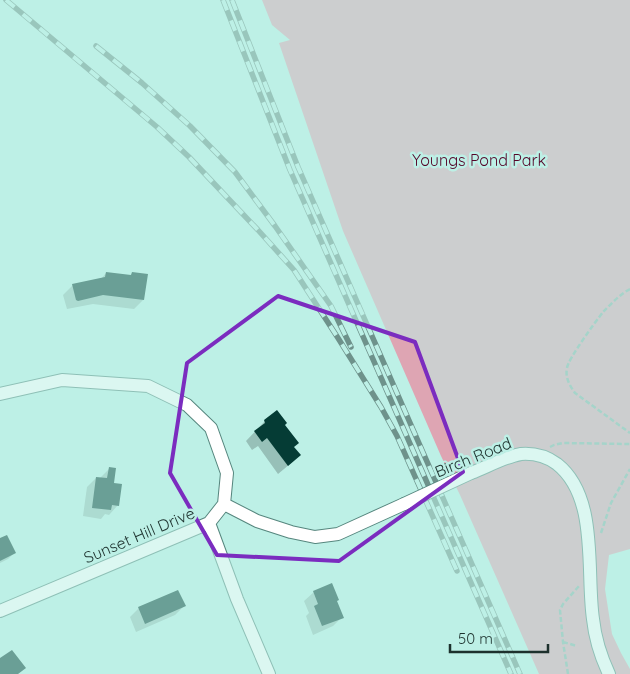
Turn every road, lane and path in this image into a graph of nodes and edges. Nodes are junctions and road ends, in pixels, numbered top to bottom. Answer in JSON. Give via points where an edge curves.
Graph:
{"nodes":[{"id":1,"x":630,"y":289,"type":"edge"},
{"id":2,"x":0,"y":394,"type":"edge"},
{"id":3,"x":630,"y":433,"type":"edge"},
{"id":4,"x":630,"y":444,"type":"edge"},
{"id":5,"x":542,"y":456,"type":"junction"},
{"id":6,"x":630,"y":469,"type":"edge"},
{"id":7,"x":224,"y":504,"type":"junction"},
{"id":8,"x":209,"y":523,"type":"junction"},
{"id":9,"x":601,"y":534,"type":"dead end"},
{"id":10,"x":590,"y":571,"type":"junction"},
{"id":11,"x":0,"y":611,"type":"edge"},
{"id":12,"x":563,"y":642,"type":"junction"},
{"id":13,"x":577,"y":646,"type":"dead end"},
{"id":14,"x":269,"y":674,"type":"edge"},
{"id":15,"x":568,"y":674,"type":"edge"},
{"id":16,"x":609,"y":674,"type":"edge"}],
"edges":[{"from":1,"to":3,"type":"path","via":[[603,312],[577,348],[567,365],[566,374],[576,393]]},
{"from":2,"to":7,"type":"street","via":[[62,380],[148,386],[187,405],[211,428],[227,473]]},
{"from":4,"to":5,"type":"path","via":[[554,445]]},
{"from":5,"to":7,"type":"street","name":"Birch Road","bridge":true,"via":[[520,454],[508,458],[338,534],[315,537],[291,532],[257,521]]},
{"from":5,"to":10,"type":"street","via":[[550,459],[575,485],[586,521]]},
{"from":6,"to":9,"type":"path","via":[[611,503]]},
{"from":7,"to":8,"type":"street","name":"Sunset Hill Drive"},
{"from":8,"to":11,"type":"street","name":"Sunset Hill Drive"},
{"from":8,"to":14,"type":"street"},
{"from":10,"to":12,"type":"path","via":[[560,610]]},
{"from":10,"to":16,"type":"street","via":[[597,641]]},
{"from":12,"to":13,"type":"path"},
{"from":12,"to":15,"type":"path"}]}
